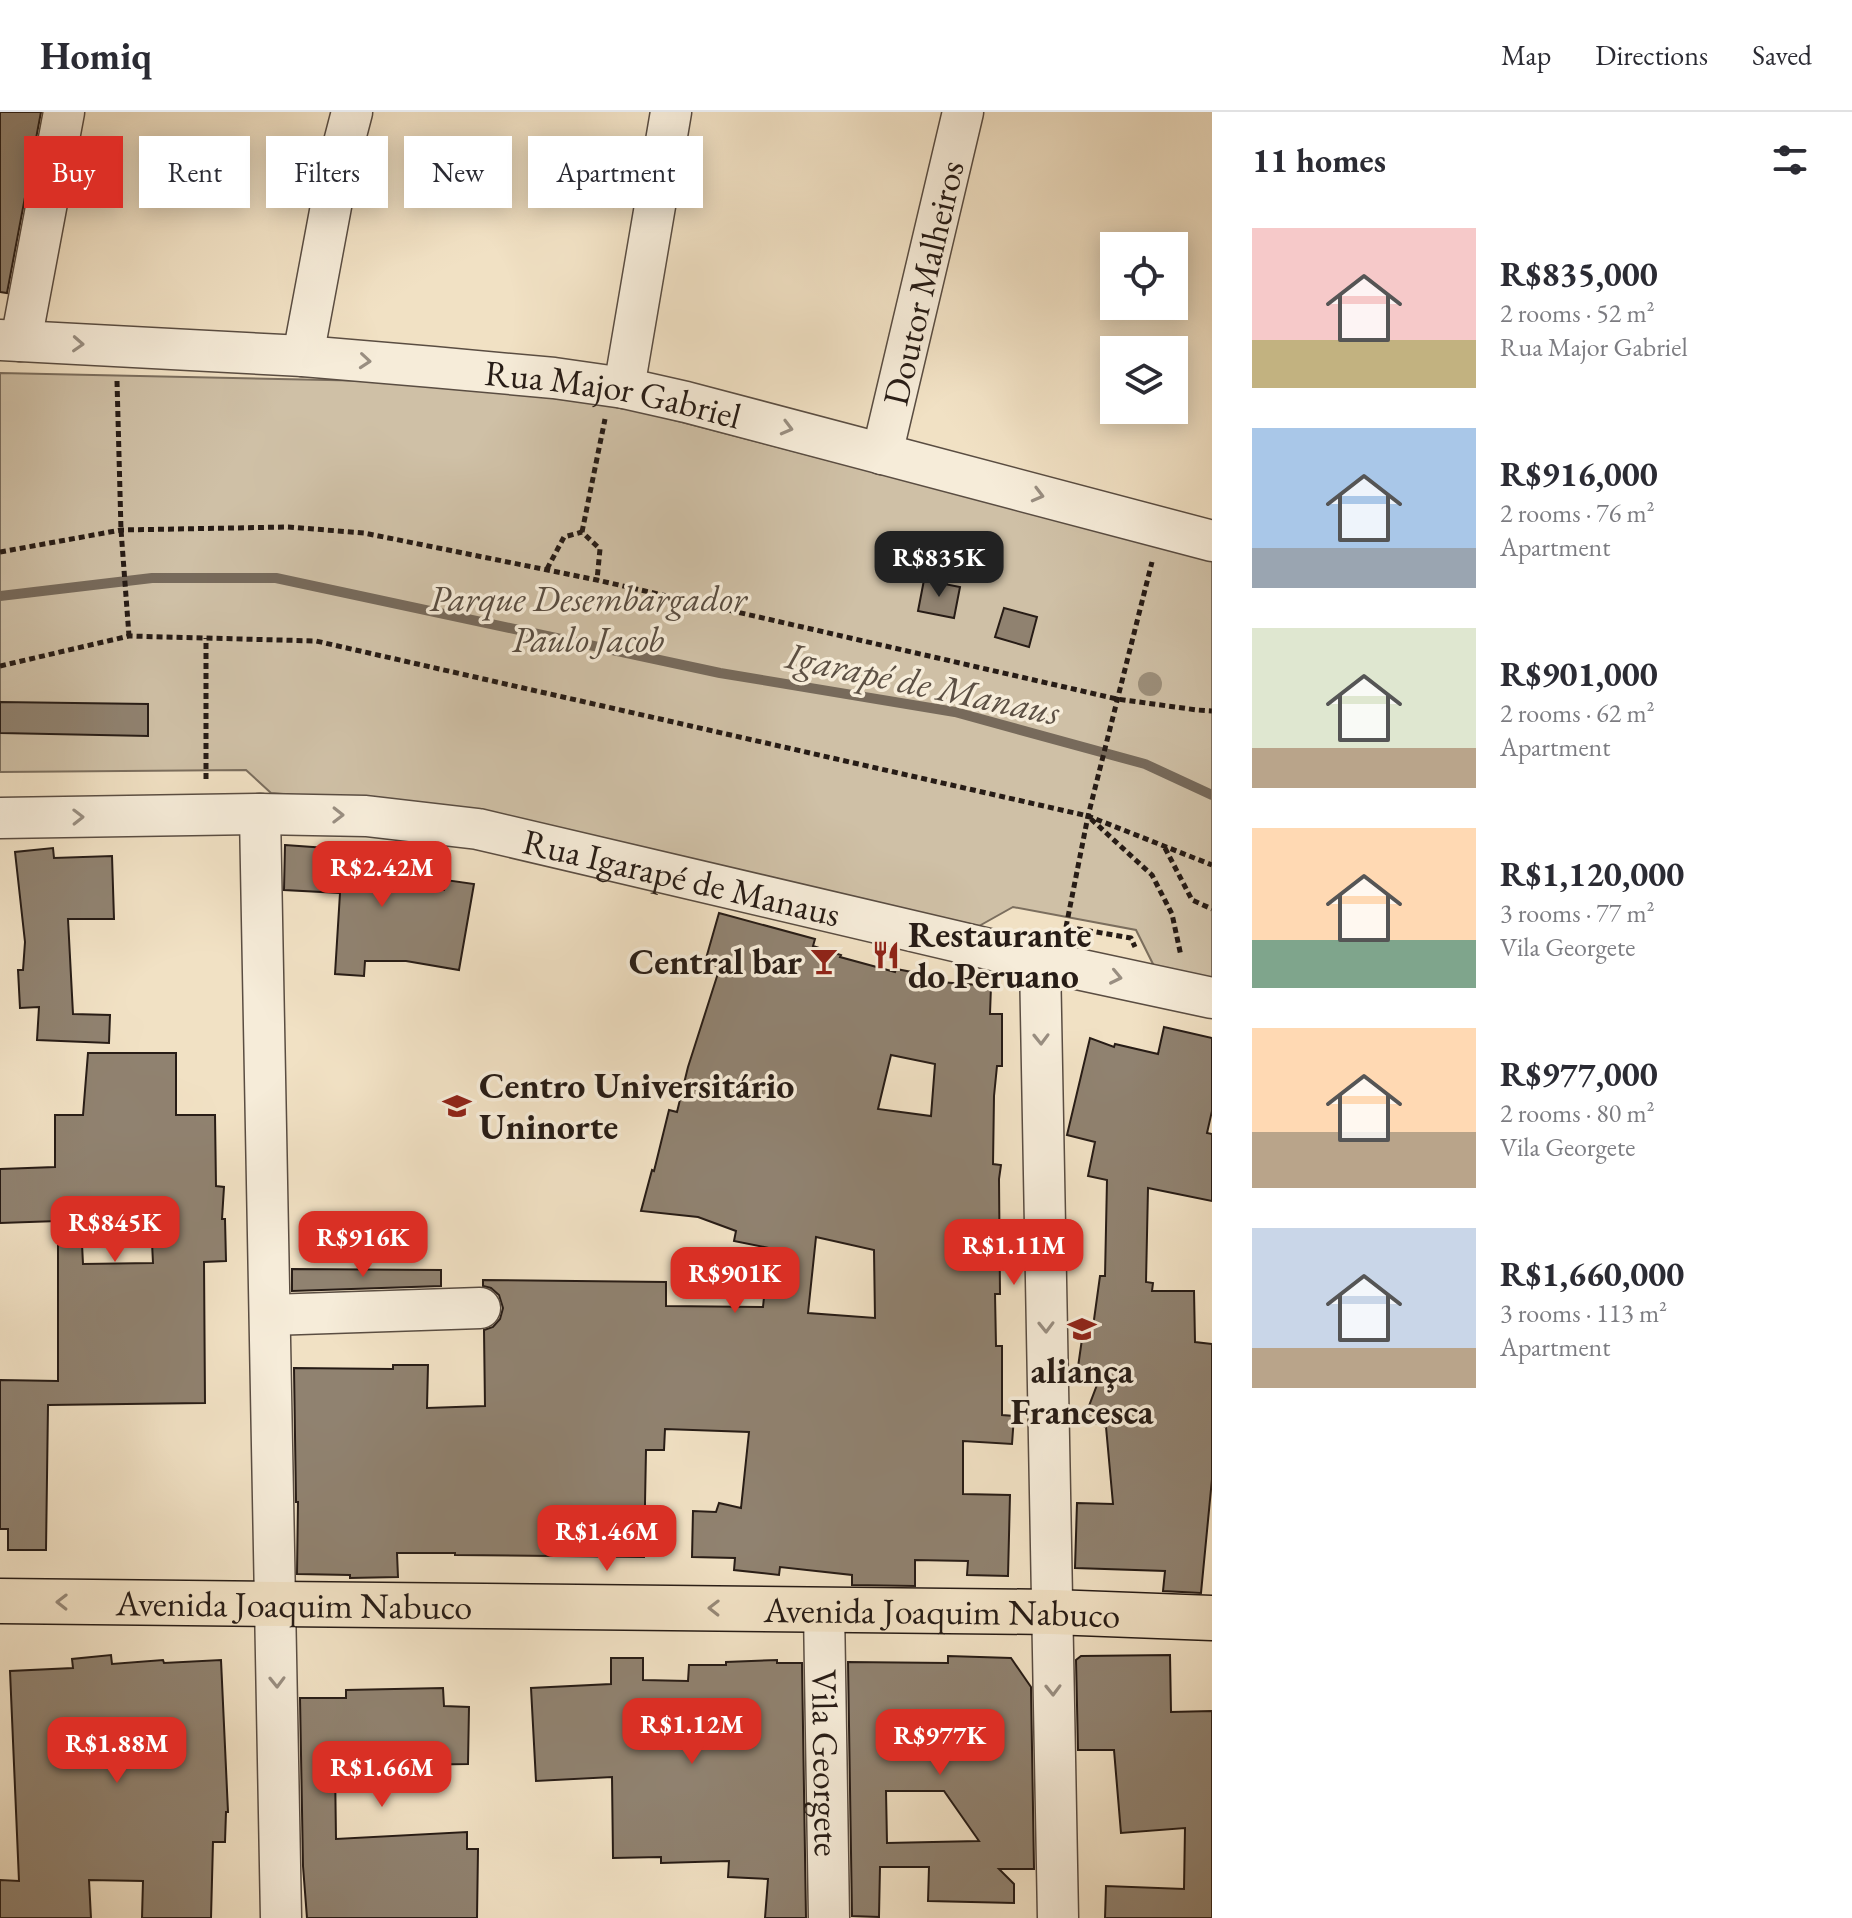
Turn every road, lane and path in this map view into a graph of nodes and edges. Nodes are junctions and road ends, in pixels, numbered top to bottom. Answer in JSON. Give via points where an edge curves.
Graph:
{"nodes":[{"id":1,"x":64,"y":112,"type":"edge"},
{"id":2,"x":352,"y":112,"type":"edge"},
{"id":3,"x":671,"y":112,"type":"edge"},
{"id":4,"x":963,"y":112,"type":"edge"},
{"id":5,"x":10,"y":341,"type":"edge"},
{"id":6,"x":303,"y":356,"type":"junction"},
{"id":7,"x":117,"y":378,"type":"dead end"},
{"id":8,"x":615,"y":401,"type":"junction"},
{"id":9,"x":882,"y":454,"type":"junction"},
{"id":10,"x":121,"y":530,"type":"junction"},
{"id":11,"x":582,"y":532,"type":"junction"},
{"id":12,"x":1212,"y":541,"type":"edge"},
{"id":13,"x":0,"y":552,"type":"edge"},
{"id":14,"x":1153,"y":556,"type":"dead end"},
{"id":15,"x":547,"y":569,"type":"junction"},
{"id":16,"x":597,"y":580,"type":"junction"},
{"id":17,"x":129,"y":636,"type":"junction"},
{"id":18,"x":206,"y":638,"type":"junction"},
{"id":19,"x":0,"y":666,"type":"edge"},
{"id":20,"x":1117,"y":699,"type":"junction"},
{"id":21,"x":1212,"y":711,"type":"edge"},
{"id":22,"x":218,"y":779,"type":"dead end"},
{"id":23,"x":260,"y":814,"type":"junction"},
{"id":24,"x":1088,"y":816,"type":"junction"},
{"id":25,"x":0,"y":818,"type":"edge"},
{"id":26,"x":1164,"y":847,"type":"junction"},
{"id":27,"x":1212,"y":865,"type":"edge"},
{"id":28,"x":1212,"y":909,"type":"edge"},
{"id":29,"x":1066,"y":927,"type":"junction"},
{"id":30,"x":1047,"y":942,"type":"junction"},
{"id":31,"x":1153,"y":985,"type":"junction"},
{"id":32,"x":1212,"y":998,"type":"edge"},
{"id":33,"x":480,"y":1308,"type":"dead end"},
{"id":34,"x":270,"y":1315,"type":"junction"},
{"id":35,"x":0,"y":1601,"type":"edge"},
{"id":36,"x":276,"y":1604,"type":"junction"},
{"id":37,"x":824,"y":1609,"type":"junction"},
{"id":38,"x":1052,"y":1612,"type":"junction"},
{"id":39,"x":1212,"y":1618,"type":"edge"},
{"id":40,"x":281,"y":1918,"type":"edge"},
{"id":41,"x":829,"y":1918,"type":"edge"},
{"id":42,"x":1058,"y":1918,"type":"edge"}],
"edges":[{"from":1,"to":5,"type":"street"},
{"from":2,"to":6,"type":"street"},
{"from":3,"to":8,"type":"street"},
{"from":4,"to":9,"type":"street","name":"Doutor Malheiros"},
{"from":5,"to":6,"type":"street","name":"Rua Major Gabriel","one_way":true},
{"from":6,"to":8,"type":"street","name":"Rua Major Gabriel","one_way":true,"via":[[554,378]]},
{"from":7,"to":10,"type":"path"},
{"from":8,"to":9,"type":"street","name":"Rua Major Gabriel","one_way":true,"via":[[686,402]]},
{"from":8,"to":11,"type":"path"},
{"from":9,"to":12,"type":"street","name":"Rua Major Gabriel","one_way":true},
{"from":10,"to":13,"type":"path"},
{"from":10,"to":15,"type":"path","via":[[288,527],[364,533]]},
{"from":10,"to":17,"type":"path"},
{"from":11,"to":15,"type":"path","via":[[564,537]]},
{"from":11,"to":16,"type":"path","via":[[600,549]]},
{"from":14,"to":20,"type":"path"},
{"from":15,"to":16,"type":"path"},
{"from":16,"to":20,"type":"path"},
{"from":17,"to":18,"type":"path"},
{"from":17,"to":19,"type":"path"},
{"from":18,"to":22,"type":"path","via":[[206,779]]},
{"from":18,"to":24,"type":"path","via":[[316,641]]},
{"from":20,"to":21,"type":"path"},
{"from":20,"to":24,"type":"path"},
{"from":25,"to":23,"type":"street","name":"Rua Igarapé de Manaus","one_way":true},
{"from":23,"to":30,"type":"street","name":"Rua Igarapé de Manaus","one_way":true,"via":[[366,816],[478,829]]},
{"from":23,"to":34,"type":"street"},
{"from":24,"to":26,"type":"path"},
{"from":24,"to":29,"type":"path"},
{"from":24,"to":31,"type":"path","via":[[1152,875],[1172,914],[1181,956]]},
{"from":26,"to":27,"type":"path"},
{"from":26,"to":28,"type":"path","via":[[1192,900]]},
{"from":29,"to":30,"type":"path"},
{"from":29,"to":31,"type":"path","via":[[1131,938]]},
{"from":30,"to":31,"type":"street","name":"Rua Igarapé de Manaus","one_way":true},
{"from":30,"to":38,"type":"street","one_way":true},
{"from":31,"to":32,"type":"street","name":"Rua Igarapé de Manaus"},
{"from":33,"to":34,"type":"street"},
{"from":34,"to":36,"type":"street"},
{"from":36,"to":35,"type":"main road","name":"Avenida Joaquim Nabuco","one_way":true},
{"from":37,"to":36,"type":"main road","name":"Avenida Joaquim Nabuco","one_way":true},
{"from":36,"to":40,"type":"street","one_way":true},
{"from":37,"to":38,"type":"main road","name":"Avenida Joaquim Nabuco"},
{"from":37,"to":41,"type":"street","name":"Vila Georgete"},
{"from":38,"to":39,"type":"main road","name":"Avenida Joaquim Nabuco"},
{"from":38,"to":42,"type":"street","one_way":true}]}
